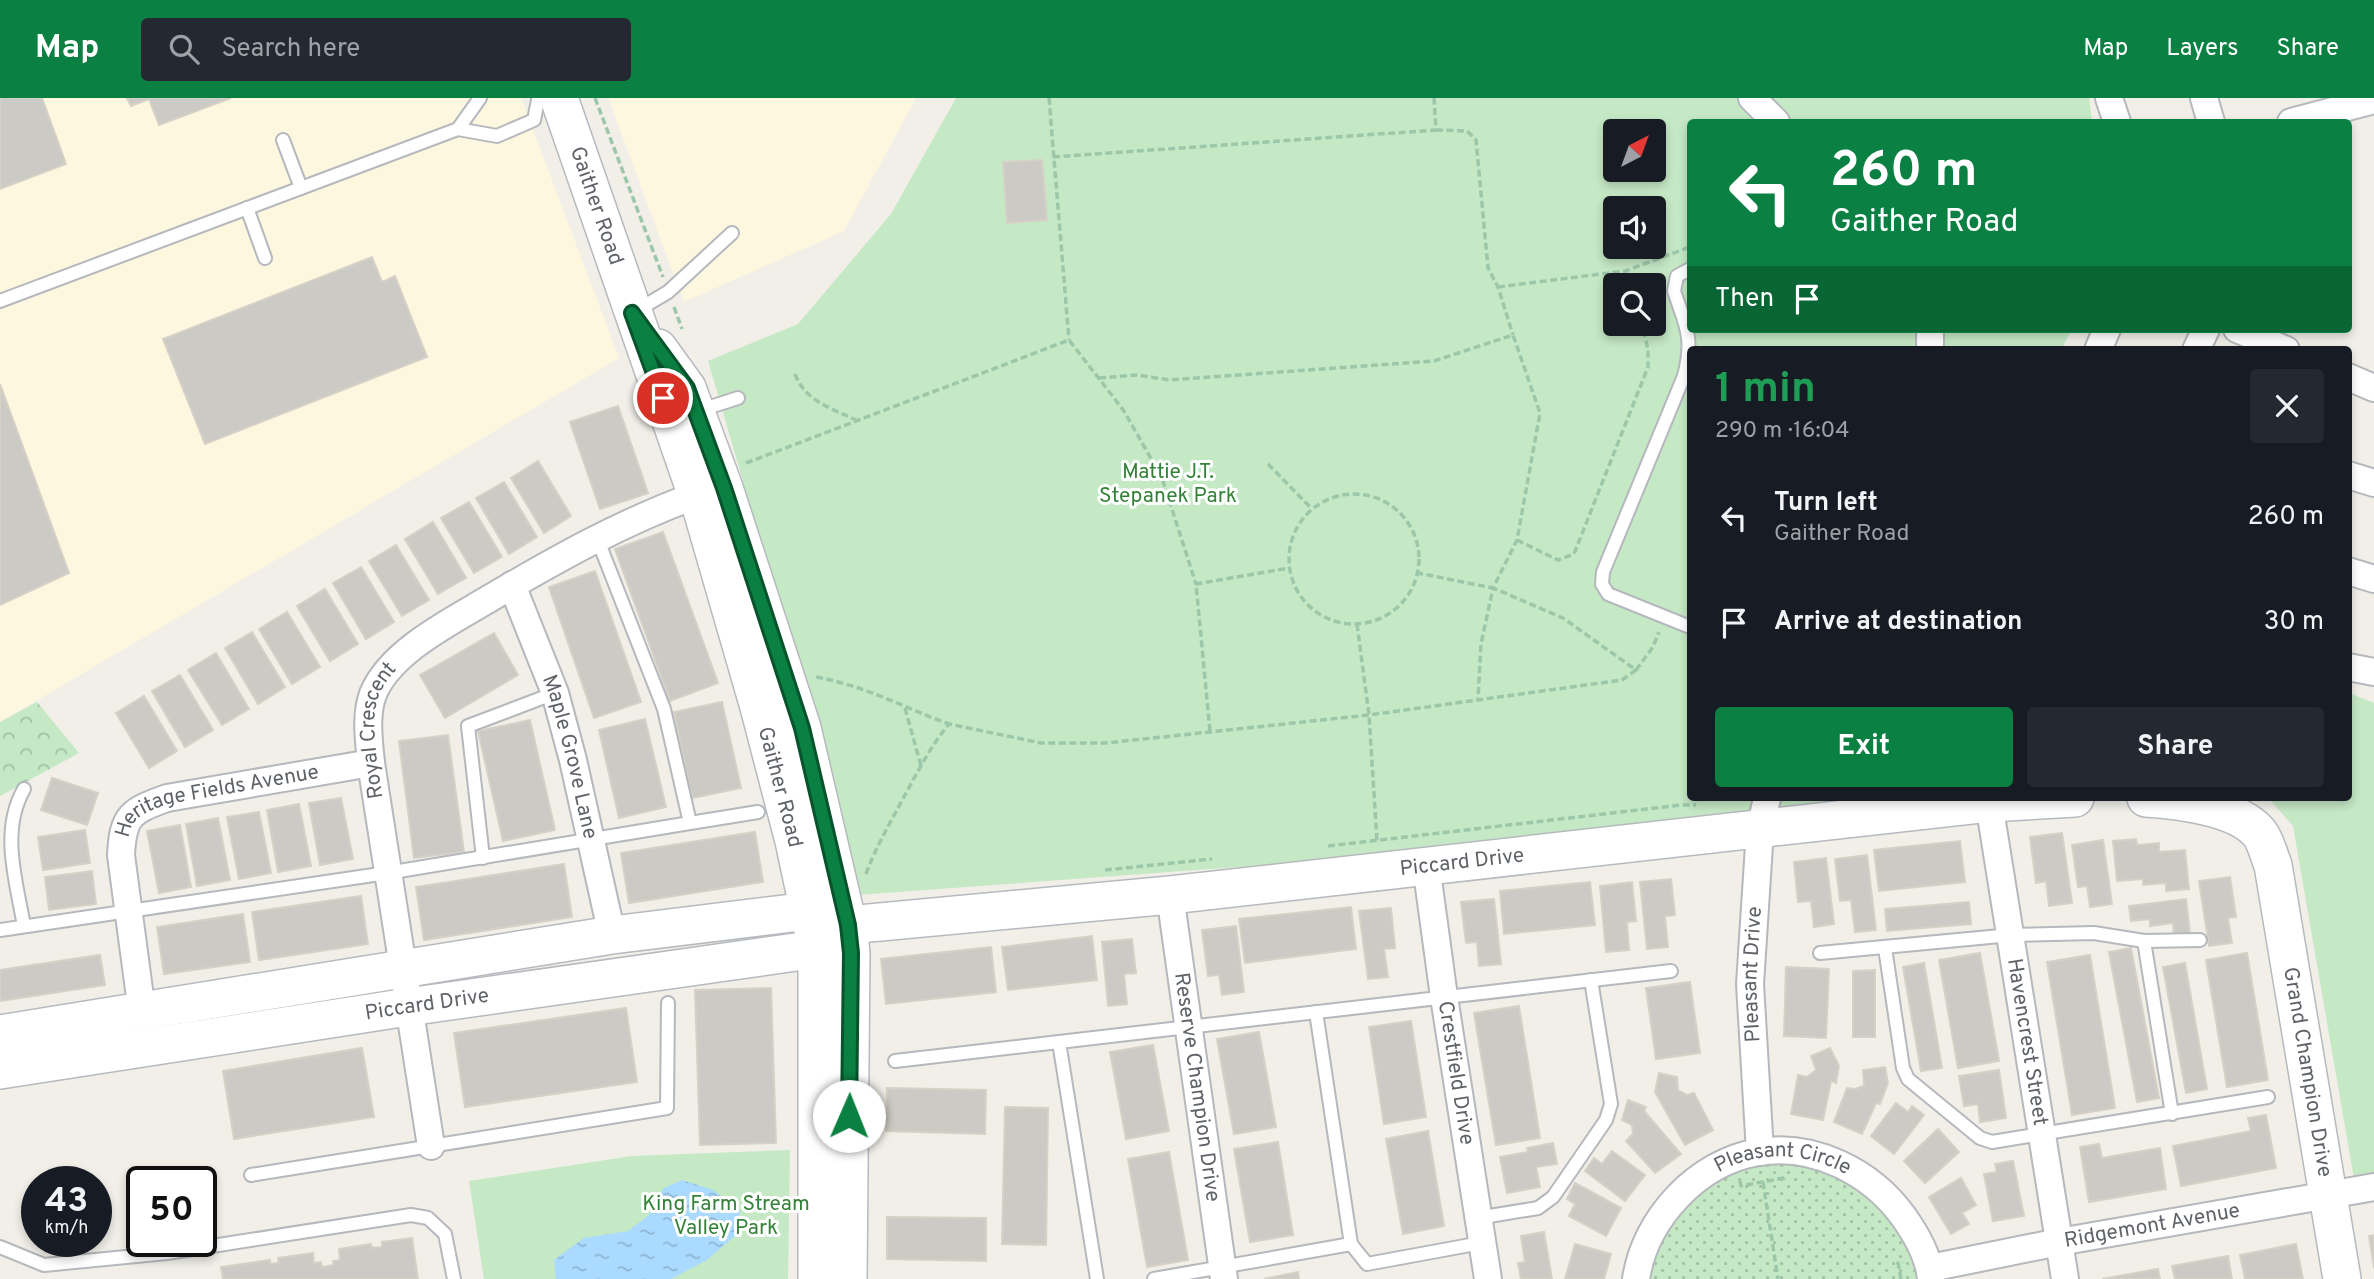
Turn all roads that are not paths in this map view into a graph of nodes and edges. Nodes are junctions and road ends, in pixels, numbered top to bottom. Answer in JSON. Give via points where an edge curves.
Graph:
{"nodes":[{"id":1,"x":480,"y":98,"type":"edge"},
{"id":2,"x":544,"y":98,"type":"edge"},
{"id":3,"x":1752,"y":98,"type":"edge"},
{"id":4,"x":2109,"y":98,"type":"edge"},
{"id":5,"x":2204,"y":98,"type":"edge"},
{"id":6,"x":2374,"y":100,"type":"edge"},
{"id":7,"x":1773,"y":119,"type":"edge"},
{"id":8,"x":2115,"y":119,"type":"edge"},
{"id":9,"x":2210,"y":119,"type":"edge"},
{"id":10,"x":2302,"y":119,"type":"edge"},
{"id":11,"x":458,"y":129,"type":"junction"},
{"id":12,"x":283,"y":140,"type":"dead end"},
{"id":13,"x":301,"y":188,"type":"junction"},
{"id":14,"x":247,"y":208,"type":"junction"},
{"id":15,"x":732,"y":233,"type":"dead end"},
{"id":16,"x":265,"y":258,"type":"dead end"},
{"id":17,"x":1687,"y":271,"type":"edge"},
{"id":18,"x":0,"y":299,"type":"edge"},
{"id":19,"x":632,"y":313,"type":"junction"},
{"id":20,"x":1687,"y":329,"type":"edge"},
{"id":21,"x":2246,"y":333,"type":"edge"},
{"id":22,"x":2277,"y":346,"type":"edge"},
{"id":23,"x":1687,"y":364,"type":"edge"},
{"id":24,"x":2352,"y":379,"type":"edge"},
{"id":25,"x":2374,"y":388,"type":"edge"},
{"id":26,"x":738,"y":398,"type":"dead end"},
{"id":27,"x":698,"y":418,"type":"junction"},
{"id":28,"x":2352,"y":476,"type":"edge"},
{"id":29,"x":2374,"y":483,"type":"edge"},
{"id":30,"x":697,"y":495,"type":"junction"},
{"id":31,"x":597,"y":538,"type":"junction"},
{"id":32,"x":2352,"y":572,"type":"edge"},
{"id":33,"x":2374,"y":579,"type":"edge"},
{"id":34,"x":512,"y":585,"type":"junction"},
{"id":35,"x":1687,"y":626,"type":"edge"},
{"id":36,"x":2352,"y":668,"type":"edge"},
{"id":37,"x":2374,"y":672,"type":"edge"},
{"id":38,"x":555,"y":693,"type":"junction"},
{"id":39,"x":371,"y":763,"type":"junction"},
{"id":40,"x":24,"y":789,"type":"dead end"},
{"id":41,"x":2023,"y":801,"type":"edge"},
{"id":42,"x":2182,"y":801,"type":"edge"},
{"id":43,"x":1989,"y":803,"type":"junction"},
{"id":44,"x":758,"y":812,"type":"dead end"},
{"id":45,"x":1763,"y":814,"type":"edge"},
{"id":46,"x":690,"y":823,"type":"junction"},
{"id":47,"x":591,"y":841,"type":"junction"},
{"id":48,"x":483,"y":858,"type":"junction"},
{"id":49,"x":1426,"y":865,"type":"junction"},
{"id":50,"x":387,"y":873,"type":"junction"},
{"id":51,"x":1170,"y":895,"type":"junction"},
{"id":52,"x":129,"y":911,"type":"junction"},
{"id":53,"x":809,"y":911,"type":"junction"},
{"id":54,"x":848,"y":925,"type":"junction"},
{"id":55,"x":24,"y":926,"type":"junction"},
{"id":56,"x":0,"y":930,"type":"edge"},
{"id":57,"x":612,"y":935,"type":"junction"},
{"id":58,"x":2011,"y":935,"type":"junction"},
{"id":59,"x":2200,"y":940,"type":"dead end"},
{"id":60,"x":2144,"y":941,"type":"junction"},
{"id":61,"x":817,"y":948,"type":"junction"},
{"id":62,"x":1885,"y":948,"type":"junction"},
{"id":63,"x":1820,"y":953,"type":"dead end"},
{"id":64,"x":402,"y":971,"type":"junction"},
{"id":65,"x":1671,"y":971,"type":"dead end"},
{"id":66,"x":1591,"y":980,"type":"junction"},
{"id":67,"x":1444,"y":997,"type":"junction"},
{"id":68,"x":668,"y":1003,"type":"dead end"},
{"id":69,"x":408,"y":1007,"type":"junction"},
{"id":70,"x":142,"y":1012,"type":"junction"},
{"id":71,"x":1316,"y":1012,"type":"junction"},
{"id":72,"x":1187,"y":1026,"type":"junction"},
{"id":73,"x":0,"y":1034,"type":"edge"},
{"id":74,"x":1059,"y":1042,"type":"junction"},
{"id":75,"x":895,"y":1061,"type":"dead end"},
{"id":76,"x":0,"y":1070,"type":"edge"},
{"id":77,"x":2268,"y":1097,"type":"dead end"},
{"id":78,"x":2172,"y":1114,"type":"junction"},
{"id":79,"x":2042,"y":1133,"type":"junction"},
{"id":80,"x":431,"y":1146,"type":"junction"},
{"id":81,"x":1760,"y":1152,"type":"junction"},
{"id":82,"x":251,"y":1175,"type":"dead end"},
{"id":83,"x":2374,"y":1187,"type":"edge"},
{"id":84,"x":2330,"y":1195,"type":"junction"},
{"id":85,"x":1479,"y":1230,"type":"junction"},
{"id":86,"x":2059,"y":1242,"type":"junction"},
{"id":87,"x":1352,"y":1244,"type":"junction"},
{"id":88,"x":0,"y":1247,"type":"edge"},
{"id":89,"x":1223,"y":1273,"type":"edge"},
{"id":90,"x":1930,"y":1274,"type":"edge"},
{"id":91,"x":454,"y":1279,"type":"edge"},
{"id":92,"x":817,"y":1279,"type":"edge"},
{"id":93,"x":848,"y":1279,"type":"edge"},
{"id":94,"x":1097,"y":1279,"type":"edge"},
{"id":95,"x":1154,"y":1279,"type":"edge"},
{"id":96,"x":1488,"y":1279,"type":"edge"},
{"id":97,"x":1636,"y":1279,"type":"edge"},
{"id":98,"x":2065,"y":1279,"type":"edge"},
{"id":99,"x":2342,"y":1279,"type":"edge"}],
"edges":[{"from":1,"to":11,"type":"lane"},
{"from":2,"to":11,"type":"lane","via":[[534,120],[497,136]]},
{"from":2,"to":19,"type":"street","name":"Gaither Road"},
{"from":3,"to":7,"type":"street"},
{"from":4,"to":8,"type":"street"},
{"from":5,"to":9,"type":"street"},
{"from":6,"to":10,"type":"street"},
{"from":11,"to":13,"type":"lane"},
{"from":12,"to":13,"type":"lane"},
{"from":13,"to":14,"type":"lane"},
{"from":14,"to":16,"type":"lane"},
{"from":14,"to":18,"type":"lane"},
{"from":15,"to":19,"type":"lane","via":[[668,292]]},
{"from":17,"to":20,"type":"lane","via":[[1674,284]]},
{"from":19,"to":27,"type":"street","name":"Gaither Road","via":[[687,388]]},
{"from":19,"to":30,"type":"street","name":"Gaither Road"},
{"from":21,"to":22,"type":"street"},
{"from":23,"to":35,"type":"lane","via":[[1602,584],[1608,594]]},
{"from":24,"to":25,"type":"street"},
{"from":26,"to":27,"type":"lane","via":[[710,407]]},
{"from":27,"to":54,"type":"street","name":"Gaither Road","via":[[802,728]]},
{"from":28,"to":29,"type":"street"},
{"from":30,"to":31,"type":"street","name":"Royal Crescent"},
{"from":30,"to":53,"type":"street","name":"Gaither Road","via":[[759,707]]},
{"from":31,"to":34,"type":"street","name":"Royal Crescent"},
{"from":31,"to":46,"type":"lane","via":[[664,709]]},
{"from":32,"to":33,"type":"street"},
{"from":34,"to":38,"type":"street","name":"Maple Grove Lane"},
{"from":34,"to":39,"type":"street","name":"Royal Crescent","via":[[428,636],[389,669],[373,694],[368,721]]},
{"from":36,"to":37,"type":"street"},
{"from":38,"to":47,"type":"street","name":"Maple Grove Lane"},
{"from":38,"to":48,"type":"lane","via":[[468,726]]},
{"from":39,"to":50,"type":"street","name":"Royal Crescent"},
{"from":39,"to":52,"type":"street","name":"Heritage Fields Avenue","via":[[167,798],[138,809],[122,831]]},
{"from":40,"to":55,"type":"lane","via":[[14,806],[10,836]]},
{"from":41,"to":43,"type":"street","name":"Piccard Drive"},
{"from":42,"to":84,"type":"street","name":"Grand Champion Drive","via":[[2236,816],[2260,834],[2273,865]]},
{"from":43,"to":45,"type":"street","name":"Piccard Drive"},
{"from":43,"to":58,"type":"street","name":"Havencrest Street"},
{"from":44,"to":46,"type":"lane"},
{"from":45,"to":49,"type":"street","name":"Piccard Drive"},
{"from":45,"to":81,"type":"street","name":"Pleasant Drive","via":[[1750,984]]},
{"from":46,"to":47,"type":"lane"},
{"from":47,"to":48,"type":"lane"},
{"from":47,"to":57,"type":"street","name":"Maple Grove Lane"},
{"from":48,"to":50,"type":"lane"},
{"from":49,"to":51,"type":"street","name":"Piccard Drive"},
{"from":49,"to":67,"type":"street","name":"Crestfield Drive"},
{"from":50,"to":52,"type":"lane"},
{"from":50,"to":64,"type":"street","name":"Royal Crescent"},
{"from":51,"to":54,"type":"street","name":"Piccard Drive"},
{"from":51,"to":72,"type":"street","name":"Reserve Champion Drive"},
{"from":52,"to":55,"type":"lane"},
{"from":52,"to":70,"type":"street","name":"Heritage Fields Avenue"},
{"from":53,"to":54,"type":"street","name":"Piccard Drive"},
{"from":53,"to":57,"type":"street","name":"Piccard Drive"},
{"from":53,"to":61,"type":"street","name":"Gaither Road"},
{"from":54,"to":61,"type":"street","name":"Piccard Drive"},
{"from":54,"to":93,"type":"street","name":"Gaither Road"},
{"from":55,"to":56,"type":"lane"},
{"from":57,"to":64,"type":"street","name":"Piccard Drive"},
{"from":58,"to":60,"type":"lane","via":[[2094,933]]},
{"from":58,"to":62,"type":"lane"},
{"from":58,"to":79,"type":"street","name":"Havencrest Street"},
{"from":59,"to":60,"type":"lane"},
{"from":60,"to":78,"type":"lane"},
{"from":61,"to":69,"type":"street","name":"Piccard Drive"},
{"from":61,"to":92,"type":"street","name":"Gaither Road"},
{"from":62,"to":63,"type":"lane"},
{"from":62,"to":79,"type":"lane","via":[[1902,1068],[1908,1079],[1980,1138],[1992,1142]]},
{"from":64,"to":69,"type":"street","name":"Royal Crescent"},
{"from":64,"to":70,"type":"street","name":"Piccard Drive"},
{"from":65,"to":66,"type":"lane"},
{"from":66,"to":67,"type":"lane"},
{"from":66,"to":85,"type":"lane","via":[[1611,1104],[1606,1120],[1553,1197],[1538,1208]]},
{"from":67,"to":71,"type":"lane"},
{"from":67,"to":85,"type":"street","name":"Crestfield Drive"},
{"from":68,"to":80,"type":"lane","via":[[667,1108]]},
{"from":69,"to":76,"type":"street","name":"Piccard Drive"},
{"from":69,"to":80,"type":"street","name":"Royal Crescent"},
{"from":70,"to":73,"type":"street","name":"Piccard Drive"},
{"from":71,"to":72,"type":"lane"},
{"from":71,"to":87,"type":"lane"},
{"from":72,"to":74,"type":"lane"},
{"from":72,"to":89,"type":"street","name":"Reserve Champion Drive"},
{"from":74,"to":75,"type":"lane"},
{"from":74,"to":94,"type":"lane"},
{"from":77,"to":78,"type":"lane"},
{"from":78,"to":79,"type":"lane"},
{"from":79,"to":86,"type":"street","name":"Havencrest Street"},
{"from":80,"to":82,"type":"lane"},
{"from":81,"to":90,"type":"street","name":"Pleasant Circle","via":[[1828,1160],[1878,1187],[1911,1227]]},
{"from":81,"to":97,"type":"street","name":"Pleasant Circle","via":[[1741,1156],[1689,1185],[1647,1240]]},
{"from":83,"to":84,"type":"street","name":"Ridgemont Avenue"},
{"from":84,"to":86,"type":"street","name":"Ridgemont Avenue"},
{"from":84,"to":99,"type":"street","name":"Grand Champion Drive"},
{"from":85,"to":87,"type":"lane","via":[[1367,1264]]},
{"from":85,"to":96,"type":"street","name":"Crestfield Drive"},
{"from":86,"to":90,"type":"street","name":"Ridgemont Avenue"},
{"from":86,"to":98,"type":"street","name":"Havencrest Street"},
{"from":87,"to":89,"type":"lane"},
{"from":88,"to":91,"type":"lane","via":[[44,1265],[167,1253],[411,1215],[428,1218],[445,1234]]},
{"from":89,"to":95,"type":"lane"}]}
